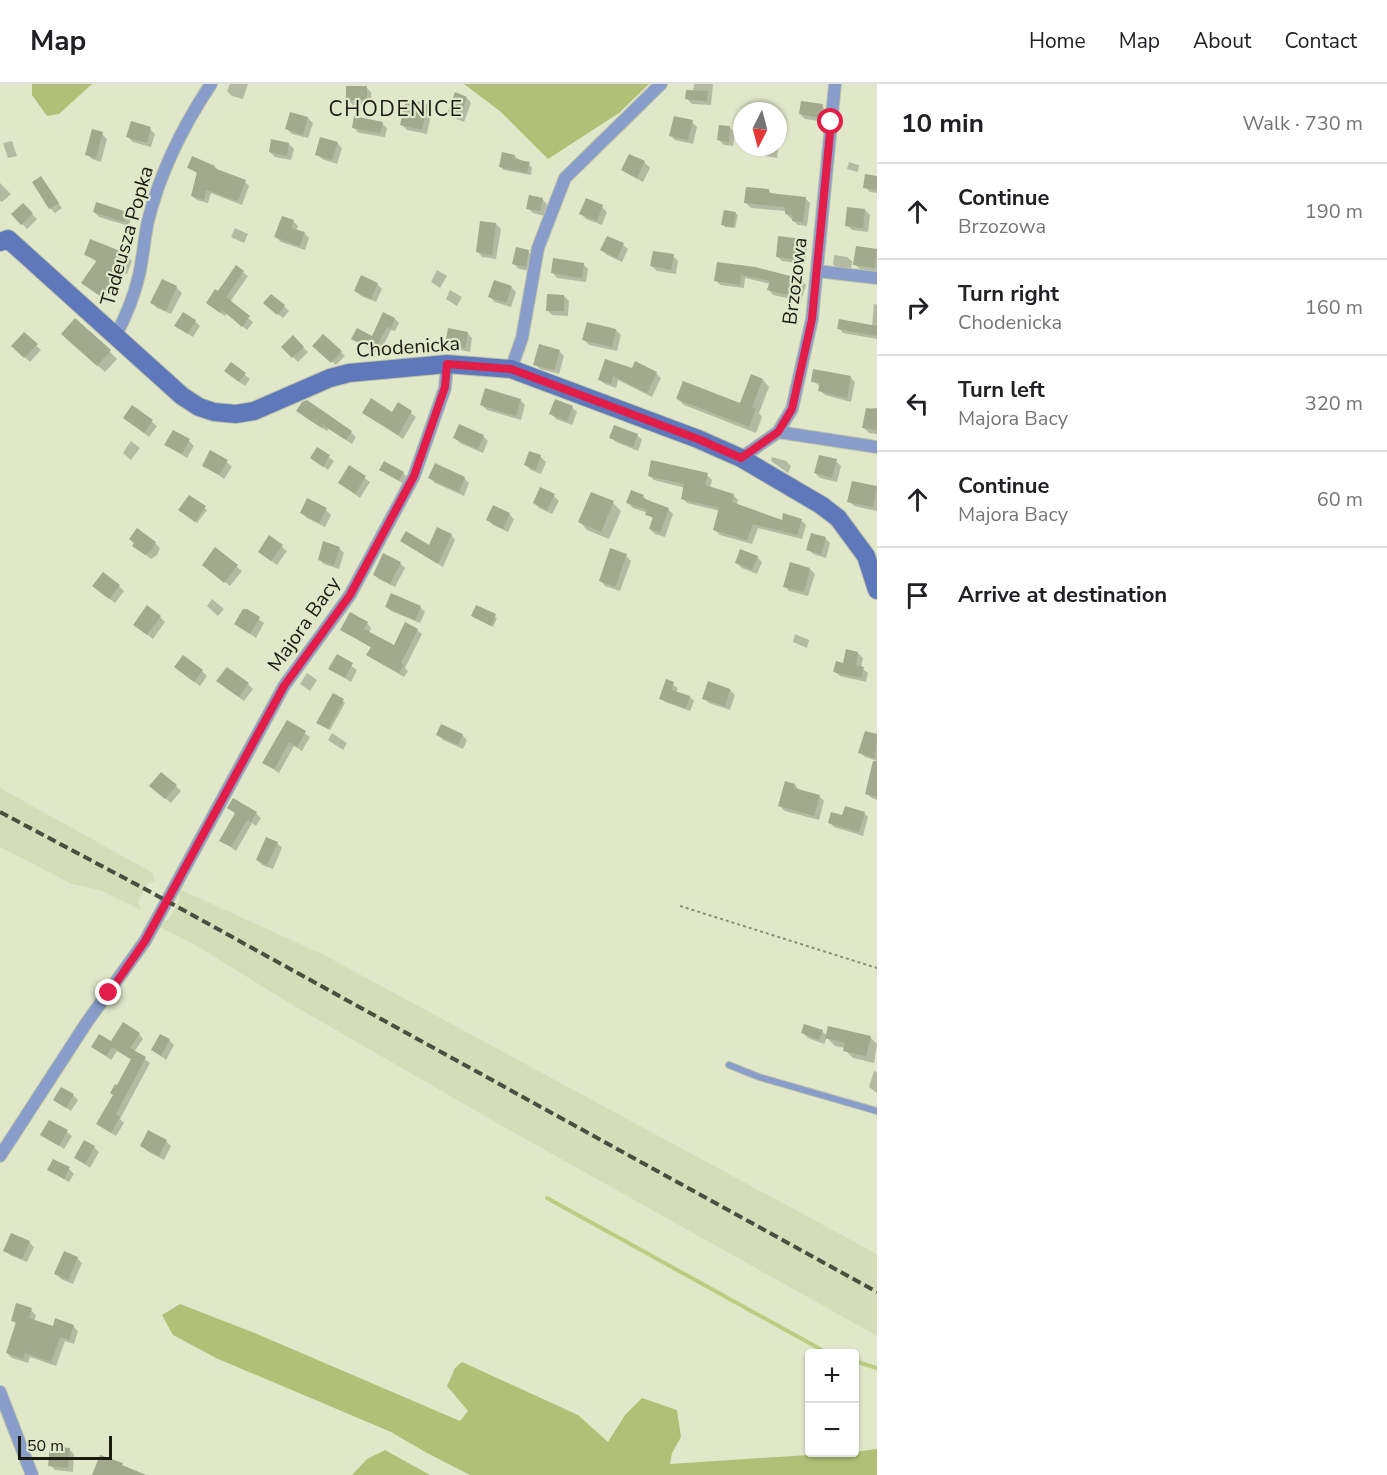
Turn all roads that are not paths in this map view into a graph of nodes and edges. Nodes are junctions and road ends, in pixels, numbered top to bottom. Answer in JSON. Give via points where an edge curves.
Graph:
{"nodes":[{"id":1,"x":211,"y":84,"type":"edge"},
{"id":2,"x":661,"y":84,"type":"edge"},
{"id":3,"x":835,"y":84,"type":"edge"},
{"id":4,"x":2,"y":237,"type":"edge"},
{"id":5,"x":817,"y":271,"type":"junction"},
{"id":6,"x":877,"y":278,"type":"edge"},
{"id":7,"x":116,"y":335,"type":"junction"},
{"id":8,"x":447,"y":364,"type":"junction"},
{"id":9,"x":511,"y":369,"type":"junction"},
{"id":10,"x":778,"y":432,"type":"junction"},
{"id":11,"x":877,"y":447,"type":"edge"},
{"id":12,"x":741,"y":458,"type":"junction"},
{"id":13,"x":877,"y":590,"type":"edge"},
{"id":14,"x":729,"y":1065,"type":"dead end"},
{"id":15,"x":877,"y":1111,"type":"edge"},
{"id":16,"x":0,"y":1156,"type":"edge"},
{"id":17,"x":0,"y":1392,"type":"edge"},
{"id":18,"x":32,"y":1475,"type":"edge"}],
"edges":[{"from":1,"to":7,"type":"street","name":"Tadeusza Popka","via":[[162,176],[148,222],[139,274]]},
{"from":2,"to":9,"type":"street","via":[[565,178],[538,248],[522,338]]},
{"from":3,"to":5,"type":"street","name":"Brzozowa"},
{"from":4,"to":7,"type":"street","name":"Chodenicka"},
{"from":5,"to":6,"type":"street"},
{"from":5,"to":10,"type":"street","name":"Brzozowa","via":[[812,319],[792,409]]},
{"from":7,"to":8,"type":"street","name":"Chodenicka","via":[[182,396],[214,412],[236,414],[254,411],[349,373]]},
{"from":8,"to":9,"type":"street","name":"Chodenicka"},
{"from":8,"to":16,"type":"street","name":"Majora Bacy","via":[[445,387],[414,476],[350,595],[284,686],[131,963],[87,1022]]},
{"from":9,"to":12,"type":"street","name":"Chodenicka"},
{"from":10,"to":11,"type":"street"},
{"from":10,"to":12,"type":"street","name":"Brzozowa"},
{"from":12,"to":13,"type":"street","name":"Chodenicka","via":[[838,519],[866,556]]},
{"from":14,"to":15,"type":"lane"},
{"from":17,"to":18,"type":"street"}]}
